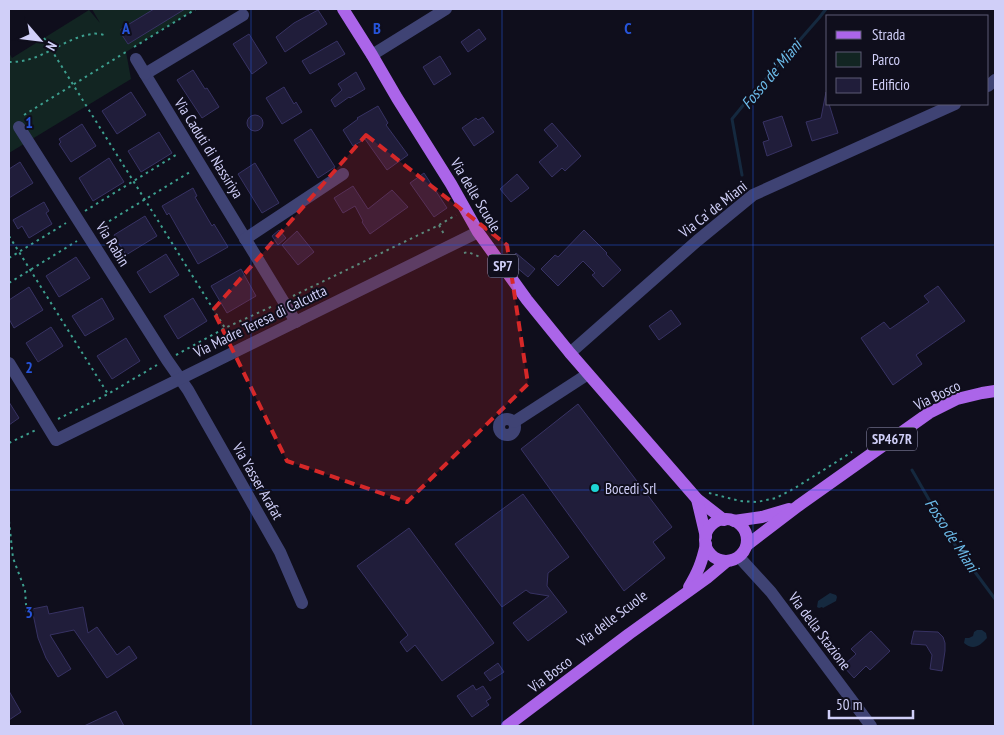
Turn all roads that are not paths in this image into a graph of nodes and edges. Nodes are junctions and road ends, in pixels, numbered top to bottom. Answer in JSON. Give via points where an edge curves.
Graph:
{"nodes":[{"id":1,"x":343,"y":9,"type":"edge"},
{"id":2,"x":446,"y":9,"type":"edge"},
{"id":3,"x":243,"y":15,"type":"dead end"},
{"id":4,"x":372,"y":55,"type":"junction"},
{"id":5,"x":136,"y":59,"type":"dead end"},
{"id":6,"x":145,"y":74,"type":"junction"},
{"id":7,"x":953,"y":105,"type":"edge"},
{"id":8,"x":21,"y":121,"type":"road end"},
{"id":9,"x":343,"y":174,"type":"dead end"},
{"id":10,"x":478,"y":232,"type":"junction"},
{"id":11,"x":246,"y":239,"type":"junction"},
{"id":12,"x":296,"y":322,"type":"junction"},
{"id":13,"x":570,"y":353,"type":"junction"},
{"id":14,"x":9,"y":363,"type":"edge"},
{"id":15,"x":588,"y":374,"type":"junction"},
{"id":16,"x":181,"y":378,"type":"junction"},
{"id":17,"x":995,"y":391,"type":"edge"},
{"id":18,"x":514,"y":422,"type":"dead end"},
{"id":19,"x":697,"y":499,"type":"junction"},
{"id":20,"x":798,"y":506,"type":"junction"},
{"id":21,"x":729,"y":520,"type":"junction"},
{"id":22,"x":706,"y":541,"type":"junction"},
{"id":23,"x":747,"y":545,"type":"junction"},
{"id":24,"x":739,"y":557,"type":"junction"},
{"id":25,"x":726,"y":562,"type":"junction"},
{"id":26,"x":685,"y":594,"type":"junction"},
{"id":27,"x":302,"y":603,"type":"dead end"},
{"id":28,"x":507,"y":726,"type":"edge"},
{"id":29,"x":871,"y":726,"type":"edge"}],
"edges":[{"from":1,"to":4,"type":"main road","name":"Via delle Scuole","number":"SP7"},
{"from":2,"to":4,"type":"street"},
{"from":3,"to":6,"type":"street"},
{"from":4,"to":10,"type":"main road","name":"Via delle Scuole","number":"SP7"},
{"from":5,"to":6,"type":"street","name":"Via Caduti di Nassiriya"},
{"from":6,"to":11,"type":"street","name":"Via Caduti di Nassiriya"},
{"from":7,"to":13,"type":"street","name":"Via Ca' de Miani","via":[[753,195]]},
{"from":8,"to":16,"type":"street","name":"Via Rabin","via":[[76,217]]},
{"from":9,"to":11,"type":"street"},
{"from":10,"to":12,"type":"street","name":"Via Madre Teresa di Calcutta"},
{"from":10,"to":13,"type":"main road","name":"Via delle Scuole","number":"SP7"},
{"from":11,"to":12,"type":"street","name":"Via Caduti di Nassiriya"},
{"from":12,"to":16,"type":"street","name":"Via Madre Teresa di Calcutta"},
{"from":13,"to":15,"type":"main road","name":"Via delle Scuole","number":"SP7"},
{"from":14,"to":16,"type":"street","name":"Via Madre Teresa di Calcutta","via":[[56,440]]},
{"from":15,"to":18,"type":"street"},
{"from":15,"to":19,"type":"main road","name":"Via delle Scuole","number":"SP7"},
{"from":16,"to":27,"type":"street","name":"Via Yasser Arafat","via":[[280,552]]},
{"from":17,"to":20,"type":"main road","name":"Via Bosco","number":"SP467R","via":[[957,399],[929,414]]},
{"from":19,"to":21,"type":"main road","name":"Via delle Scuole","number":"SP7"},
{"from":19,"to":22,"type":"main road","name":"Via delle Scuole","number":"SP7"},
{"from":20,"to":21,"type":"main road","name":"Via Bosco","number":"SP467R","via":[[762,517]]},
{"from":20,"to":23,"type":"main road","name":"Via Bosco","number":"SP467R"},
{"from":21,"to":22,"type":"main road","name":"Via Bosco","via":[[713,525],[708,530]]},
{"from":21,"to":23,"type":"main road","via":[[742,526]]},
{"from":22,"to":25,"type":"main road","via":[[708,551]]},
{"from":22,"to":26,"type":"main road","name":"Via Bosco","via":[[703,560]]},
{"from":23,"to":24,"type":"main road","name":"Via Bosco","number":"SP467R"},
{"from":24,"to":25,"type":"main road","name":"Via Bosco"},
{"from":24,"to":29,"type":"street","name":"Via della Stazione","via":[[771,592]]},
{"from":25,"to":26,"type":"main road","name":"Via Bosco"},
{"from":26,"to":28,"type":"main road","name":"Via Bosco"}]}
